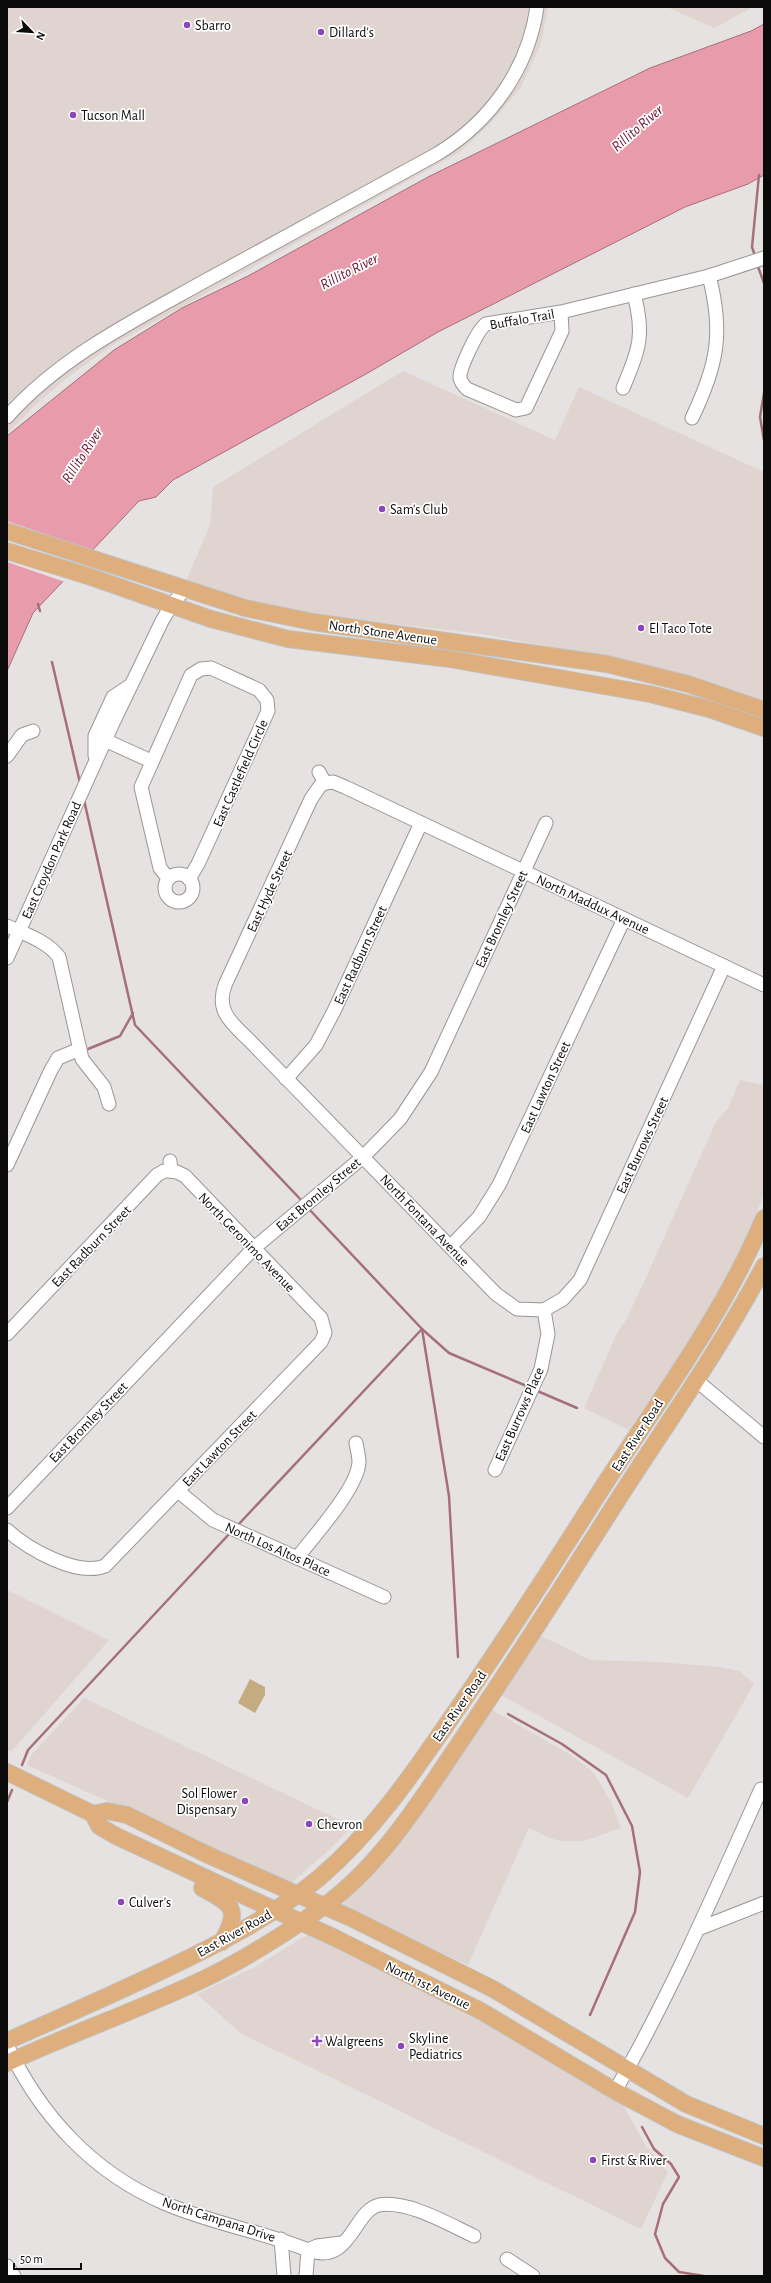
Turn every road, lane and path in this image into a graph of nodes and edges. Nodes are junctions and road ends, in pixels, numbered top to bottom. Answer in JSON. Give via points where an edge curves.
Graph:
{"nodes":[{"id":1,"x":537,"y":7,"type":"edge"},
{"id":2,"x":764,"y":258,"type":"edge"},
{"id":3,"x":709,"y":276,"type":"junction"},
{"id":4,"x":634,"y":294,"type":"junction"},
{"id":5,"x":561,"y":312,"type":"junction"},
{"id":6,"x":622,"y":388,"type":"dead end"},
{"id":7,"x":7,"y":417,"type":"edge"},
{"id":8,"x":692,"y":418,"type":"dead end"},
{"id":9,"x":7,"y":532,"type":"edge"},
{"id":10,"x":7,"y":551,"type":"edge"},
{"id":11,"x":184,"y":590,"type":"junction"},
{"id":12,"x":171,"y":606,"type":"junction"},
{"id":13,"x":764,"y":710,"type":"edge"},
{"id":14,"x":764,"y":728,"type":"edge"},
{"id":15,"x":33,"y":731,"type":"dead end"},
{"id":16,"x":100,"y":738,"type":"junction"},
{"id":17,"x":7,"y":756,"type":"edge"},
{"id":18,"x":151,"y":761,"type":"junction"},
{"id":19,"x":322,"y":778,"type":"joint"},
{"id":20,"x":421,"y":823,"type":"junction"},
{"id":21,"x":546,"y":823,"type":"dead end"},
{"id":22,"x":523,"y":871,"type":"junction"},
{"id":23,"x":168,"y":878,"type":"junction"},
{"id":24,"x":189,"y":878,"type":"junction"},
{"id":25,"x":624,"y":919,"type":"junction"},
{"id":26,"x":7,"y":926,"type":"edge"},
{"id":27,"x":19,"y":931,"type":"junction"},
{"id":28,"x":7,"y":958,"type":"edge"},
{"id":29,"x":724,"y":966,"type":"junction"},
{"id":30,"x":764,"y":985,"type":"edge"},
{"id":31,"x":221,"y":1003,"type":"joint"},
{"id":32,"x":80,"y":1049,"type":"junction"},
{"id":33,"x":286,"y":1079,"type":"junction"},
{"id":34,"x":109,"y":1104,"type":"dead end"},
{"id":35,"x":363,"y":1157,"type":"junction"},
{"id":36,"x":7,"y":1165,"type":"edge"},
{"id":37,"x":171,"y":1166,"type":"joint"},
{"id":38,"x":764,"y":1218,"type":"edge"},
{"id":39,"x":764,"y":1244,"type":"edge"},
{"id":40,"x":451,"y":1246,"type":"junction"},
{"id":41,"x":254,"y":1248,"type":"junction"},
{"id":42,"x":747,"y":1256,"type":"junction"},
{"id":43,"x":764,"y":1266,"type":"edge"},
{"id":44,"x":754,"y":1286,"type":"junction"},
{"id":45,"x":544,"y":1310,"type":"junction"},
{"id":46,"x":321,"y":1318,"type":"joint"},
{"id":47,"x":7,"y":1334,"type":"edge"},
{"id":48,"x":696,"y":1380,"type":"junction"},
{"id":49,"x":764,"y":1437,"type":"edge"},
{"id":50,"x":356,"y":1443,"type":"dead end"},
{"id":51,"x":494,"y":1470,"type":"dead end"},
{"id":52,"x":178,"y":1491,"type":"junction"},
{"id":53,"x":7,"y":1508,"type":"edge"},
{"id":54,"x":7,"y":1530,"type":"edge"},
{"id":55,"x":297,"y":1558,"type":"junction"},
{"id":56,"x":384,"y":1597,"type":"dead end"},
{"id":57,"x":7,"y":1772,"type":"edge"},
{"id":58,"x":764,"y":1790,"type":"edge"},
{"id":59,"x":93,"y":1814,"type":"junction"},
{"id":60,"x":156,"y":1855,"type":"junction"},
{"id":61,"x":298,"y":1893,"type":"junction"},
{"id":62,"x":764,"y":1903,"type":"edge"},
{"id":63,"x":324,"y":1906,"type":"junction"},
{"id":64,"x":275,"y":1911,"type":"junction"},
{"id":65,"x":300,"y":1922,"type":"junction"},
{"id":66,"x":698,"y":1929,"type":"junction"},
{"id":67,"x":222,"y":1942,"type":"junction"},
{"id":68,"x":7,"y":2041,"type":"edge"},
{"id":69,"x":7,"y":2045,"type":"edge"},
{"id":70,"x":10,"y":2061,"type":"edge"},
{"id":71,"x":627,"y":2070,"type":"junction"},
{"id":72,"x":615,"y":2091,"type":"junction"},
{"id":73,"x":764,"y":2136,"type":"edge"},
{"id":74,"x":764,"y":2158,"type":"edge"},
{"id":75,"x":474,"y":2236,"type":"dead end"},
{"id":76,"x":281,"y":2239,"type":"junction"},
{"id":77,"x":308,"y":2250,"type":"junction"},
{"id":78,"x":507,"y":2259,"type":"dead end"},
{"id":79,"x":7,"y":2266,"type":"edge"},
{"id":80,"x":14,"y":2276,"type":"edge"},
{"id":81,"x":285,"y":2276,"type":"edge"},
{"id":82,"x":306,"y":2276,"type":"edge"},
{"id":83,"x":533,"y":2276,"type":"edge"}],
"edges":[{"from":1,"to":7,"type":"street","via":[[530,44],[507,88],[484,117],[459,139],[427,160],[123,327],[65,366]]},
{"from":2,"to":3,"type":"street","name":"Buffalo Trail"},
{"from":3,"to":4,"type":"street","name":"Buffalo Trail"},
{"from":3,"to":8,"type":"street","via":[[717,305],[716,347],[710,378]]},
{"from":4,"to":5,"type":"street","name":"Buffalo Trail"},
{"from":4,"to":6,"type":"street","via":[[641,329],[636,355]]},
{"from":5,"to":5,"type":"street","name":"Buffalo Trail","via":[[486,324],[476,338],[461,370],[460,378],[463,384],[467,389],[516,410],[526,408],[562,331]]},
{"from":9,"to":11,"type":"main road","name":"North Stone Avenue"},
{"from":10,"to":12,"type":"main road","name":"North Stone Avenue","via":[[91,577]]},
{"from":11,"to":12,"type":"street","name":"East Croydon Park Road"},
{"from":11,"to":13,"type":"main road","name":"North Stone Avenue","via":[[245,608],[313,622],[607,664],[688,684]]},
{"from":12,"to":14,"type":"main road","name":"North Stone Avenue","via":[[288,639],[450,659],[650,694],[709,709]]},
{"from":12,"to":16,"type":"street","name":"East Croydon Park Road","via":[[132,684],[113,698]]},
{"from":15,"to":17,"type":"street","via":[[22,735]]},
{"from":16,"to":18,"type":"street"},
{"from":16,"to":27,"type":"street","name":"East Croydon Park Road","via":[[94,765]]},
{"from":18,"to":23,"type":"street","name":"East Castlefield Circle","via":[[141,787],[160,868]]},
{"from":18,"to":24,"type":"street","name":"East Castlefield Circle","via":[[191,675],[201,669],[211,668],[259,690],[267,700],[268,711],[198,864]]},
{"from":19,"to":20,"type":"street","name":"North Maddux Avenue"},
{"from":19,"to":31,"type":"street","name":"East Hyde Street","via":[[225,985]]},
{"from":20,"to":22,"type":"street","name":"North Maddux Avenue"},
{"from":20,"to":33,"type":"street","name":"East Radburn Street","via":[[334,1011],[316,1045]]},
{"from":21,"to":22,"type":"street","name":"East Bromley Street"},
{"from":22,"to":25,"type":"street","name":"North Maddux Avenue"},
{"from":22,"to":35,"type":"street","name":"East Bromley Street","via":[[431,1072],[400,1119]]},
{"from":23,"to":24,"type":"street","via":[[179,874]]},
{"from":23,"to":24,"type":"street","via":[[165,894],[172,901],[181,902],[192,894],[193,884]]},
{"from":25,"to":29,"type":"street","name":"North Maddux Avenue"},
{"from":25,"to":40,"type":"street","name":"East Lawton Street","via":[[498,1185],[479,1216]]},
{"from":26,"to":27,"type":"street"},
{"from":27,"to":28,"type":"street","name":"East Croydon Park Road"},
{"from":27,"to":32,"type":"street","via":[[52,949],[58,957]]},
{"from":29,"to":30,"type":"street","name":"North Maddux Avenue"},
{"from":29,"to":45,"type":"street","name":"East Burrows Street","via":[[580,1280],[563,1299]]},
{"from":31,"to":33,"type":"street","name":"North Fontana Avenue","via":[[228,1018]]},
{"from":32,"to":34,"type":"street","via":[[82,1059],[104,1087]]},
{"from":32,"to":36,"type":"street","via":[[58,1058]]},
{"from":33,"to":35,"type":"street","name":"North Fontana Avenue"},
{"from":35,"to":40,"type":"street","name":"North Fontana Avenue"},
{"from":35,"to":41,"type":"street","name":"East Bromley Street"},
{"from":37,"to":41,"type":"street","name":"North Geronimo Avenue","via":[[185,1176]]},
{"from":37,"to":47,"type":"street","name":"East Radburn Street","via":[[158,1176]]},
{"from":38,"to":42,"type":"main road","name":"East River Road"},
{"from":39,"to":44,"type":"main road"},
{"from":40,"to":45,"type":"street","name":"North Fontana Avenue","via":[[496,1294],[517,1309]]},
{"from":41,"to":46,"type":"street","name":"North Geronimo Avenue"},
{"from":41,"to":53,"type":"street","name":"East Bromley Street"},
{"from":42,"to":48,"type":"main road","via":[[742,1286],[694,1366]]},
{"from":42,"to":61,"type":"main road","name":"East River Road","via":[[704,1333],[516,1623],[438,1737],[390,1804],[365,1833],[332,1866]]},
{"from":43,"to":44,"type":"main road","name":"East River Road"},
{"from":44,"to":48,"type":"main road","name":"East River Road","via":[[733,1325]]},
{"from":45,"to":51,"type":"street","name":"East Burrows Place","via":[[548,1334],[541,1369]]},
{"from":46,"to":52,"type":"street","name":"East Lawton Street","via":[[325,1333],[321,1342]]},
{"from":48,"to":49,"type":"street"},
{"from":48,"to":63,"type":"main road","name":"East River Road","via":[[508,1671],[414,1811],[388,1844]]},
{"from":50,"to":55,"type":"street","via":[[359,1462],[351,1482],[334,1512]]},
{"from":52,"to":54,"type":"street","name":"East Lawton Street","via":[[98,1575],[29,1547]]},
{"from":52,"to":55,"type":"street","name":"North Los Altos Place","via":[[213,1520]]},
{"from":55,"to":56,"type":"street","name":"North Los Altos Place"},
{"from":57,"to":59,"type":"main road","name":"North 1st Avenue"},
{"from":58,"to":66,"type":"street","via":[[761,1789]]},
{"from":59,"to":60,"type":"main road","name":"North 1st Avenue","via":[[99,1826]]},
{"from":59,"to":61,"type":"main road","name":"North 1st Avenue","via":[[108,1811],[127,1815],[206,1854]]},
{"from":60,"to":64,"type":"main road","name":"North 1st Avenue"},
{"from":60,"to":67,"type":"main road","via":[[176,1875],[224,1900],[230,1907],[233,1914],[232,1924]]},
{"from":61,"to":63,"type":"main road","name":"North 1st Avenue"},
{"from":61,"to":64,"type":"main road","name":"East River Road"},
{"from":62,"to":66,"type":"street"},
{"from":63,"to":65,"type":"main road","name":"East River Road"},
{"from":63,"to":71,"type":"main road","name":"North 1st Avenue","via":[[493,1989]]},
{"from":64,"to":65,"type":"main road","name":"North 1st Avenue"},
{"from":64,"to":67,"type":"main road","name":"East River Road"},
{"from":65,"to":70,"type":"main road","name":"East River Road","via":[[252,1953],[206,1978]]},
{"from":65,"to":72,"type":"main road","name":"North 1st Avenue","via":[[482,2011]]},
{"from":66,"to":71,"type":"street"},
{"from":67,"to":68,"type":"main road","name":"East River Road"},
{"from":69,"to":70,"type":"street","name":"North Campana Drive"},
{"from":70,"to":76,"type":"street","name":"North Campana Drive","via":[[79,2148],[120,2180],[164,2203]]},
{"from":71,"to":72,"type":"street"},
{"from":71,"to":73,"type":"main road","name":"North 1st Avenue","via":[[686,2104]]},
{"from":72,"to":74,"type":"main road","name":"North 1st Avenue","via":[[677,2124]]},
{"from":75,"to":77,"type":"street","via":[[409,2208],[379,2205],[368,2210],[352,2236],[342,2243],[317,2246]]},
{"from":76,"to":77,"type":"street","name":"North Campana Drive"},
{"from":76,"to":81,"type":"street"},
{"from":77,"to":82,"type":"street"},
{"from":78,"to":83,"type":"street"},
{"from":79,"to":80,"type":"street"},
{"from":81,"to":82,"type":"street","via":[[293,2272]]}]}
